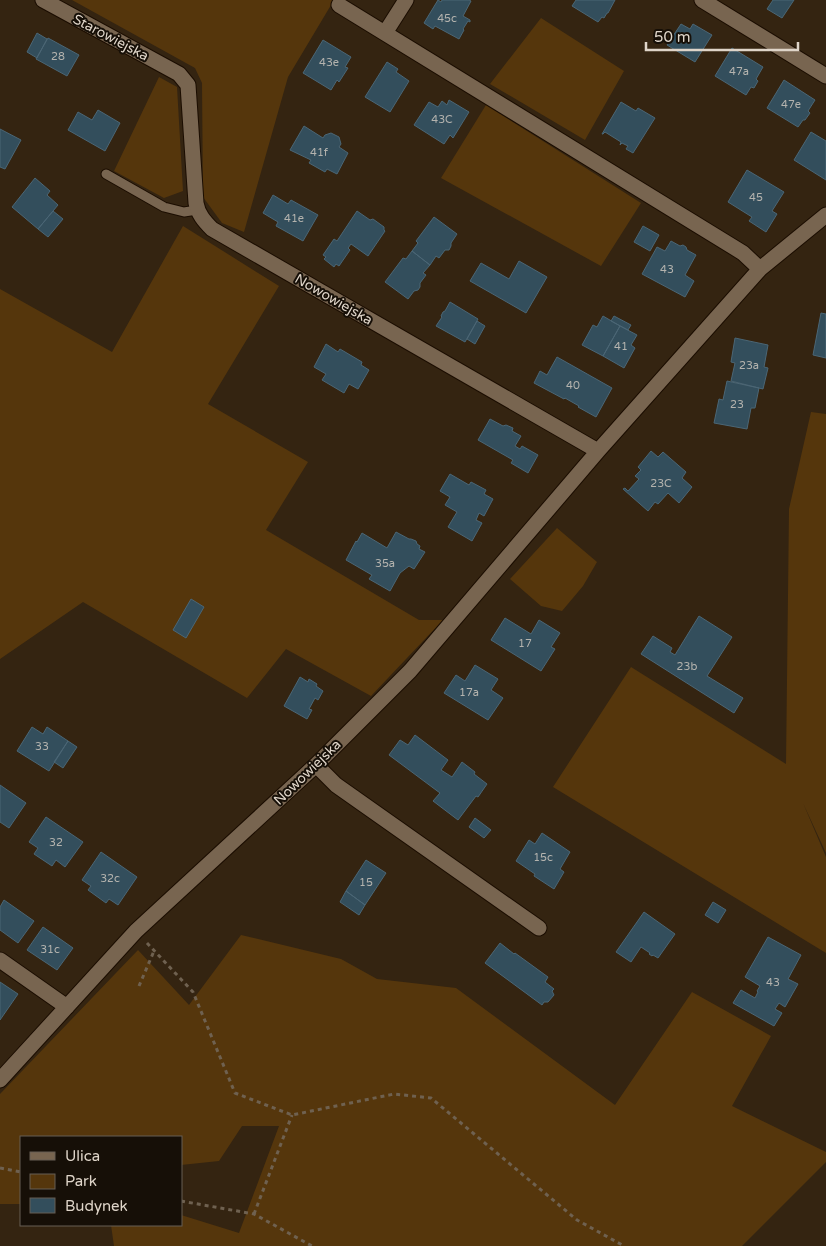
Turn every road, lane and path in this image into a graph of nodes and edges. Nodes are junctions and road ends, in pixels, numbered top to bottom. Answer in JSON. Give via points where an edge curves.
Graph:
{"nodes":[{"id":1,"x":43,"y":0,"type":"edge"},
{"id":2,"x":406,"y":0,"type":"edge"},
{"id":3,"x":702,"y":0,"type":"edge"},
{"id":4,"x":339,"y":5,"type":"dead end"},
{"id":5,"x":385,"y":34,"type":"junction"},
{"id":6,"x":826,"y":76,"type":"edge"},
{"id":7,"x":106,"y":174,"type":"dead end"},
{"id":8,"x":197,"y":210,"type":"junction"},
{"id":9,"x":826,"y":216,"type":"edge"},
{"id":10,"x":760,"y":269,"type":"junction"},
{"id":11,"x":598,"y":451,"type":"junction"},
{"id":12,"x":316,"y":765,"type":"junction"},
{"id":13,"x":539,"y":928,"type":"dead end"},
{"id":14,"x":136,"y":931,"type":"junction"},
{"id":15,"x":154,"y":951,"type":"junction"},
{"id":16,"x":0,"y":960,"type":"edge"},
{"id":17,"x":139,"y":986,"type":"dead end"},
{"id":18,"x":67,"y":1007,"type":"junction"},
{"id":19,"x":0,"y":1080,"type":"edge"},
{"id":20,"x":292,"y":1115,"type":"junction"},
{"id":21,"x":0,"y":1168,"type":"edge"},
{"id":22,"x":20,"y":1172,"type":"edge"},
{"id":23,"x":182,"y":1201,"type":"edge"},
{"id":24,"x":254,"y":1214,"type":"junction"},
{"id":25,"x":312,"y":1246,"type":"edge"},
{"id":26,"x":624,"y":1246,"type":"edge"}],
"edges":[{"from":1,"to":8,"type":"street","name":"Starowiejska","via":[[179,74],[188,85]]},
{"from":2,"to":5,"type":"street"},
{"from":3,"to":6,"type":"street"},
{"from":4,"to":5,"type":"street"},
{"from":5,"to":10,"type":"street","via":[[743,253]]},
{"from":7,"to":8,"type":"lane","via":[[164,206],[184,212]]},
{"from":8,"to":11,"type":"street","name":"Nowowiejska","via":[[212,229]]},
{"from":9,"to":10,"type":"street","name":"Nowowiejska"},
{"from":10,"to":11,"type":"street","name":"Nowowiejska"},
{"from":11,"to":12,"type":"street","name":"Nowowiejska","via":[[410,671]]},
{"from":12,"to":13,"type":"street","via":[[336,785]]},
{"from":12,"to":14,"type":"street","name":"Nowowiejska"},
{"from":14,"to":15,"type":"path"},
{"from":14,"to":18,"type":"street","name":"Nowowiejska"},
{"from":15,"to":17,"type":"path"},
{"from":15,"to":20,"type":"path","via":[[193,992],[235,1093]]},
{"from":16,"to":18,"type":"street"},
{"from":18,"to":19,"type":"street","name":"Nowowiejska"},
{"from":20,"to":24,"type":"path"},
{"from":20,"to":26,"type":"path","via":[[394,1094],[431,1098],[577,1220]]},
{"from":21,"to":22,"type":"path"},
{"from":23,"to":24,"type":"path"},
{"from":24,"to":25,"type":"path"}]}
